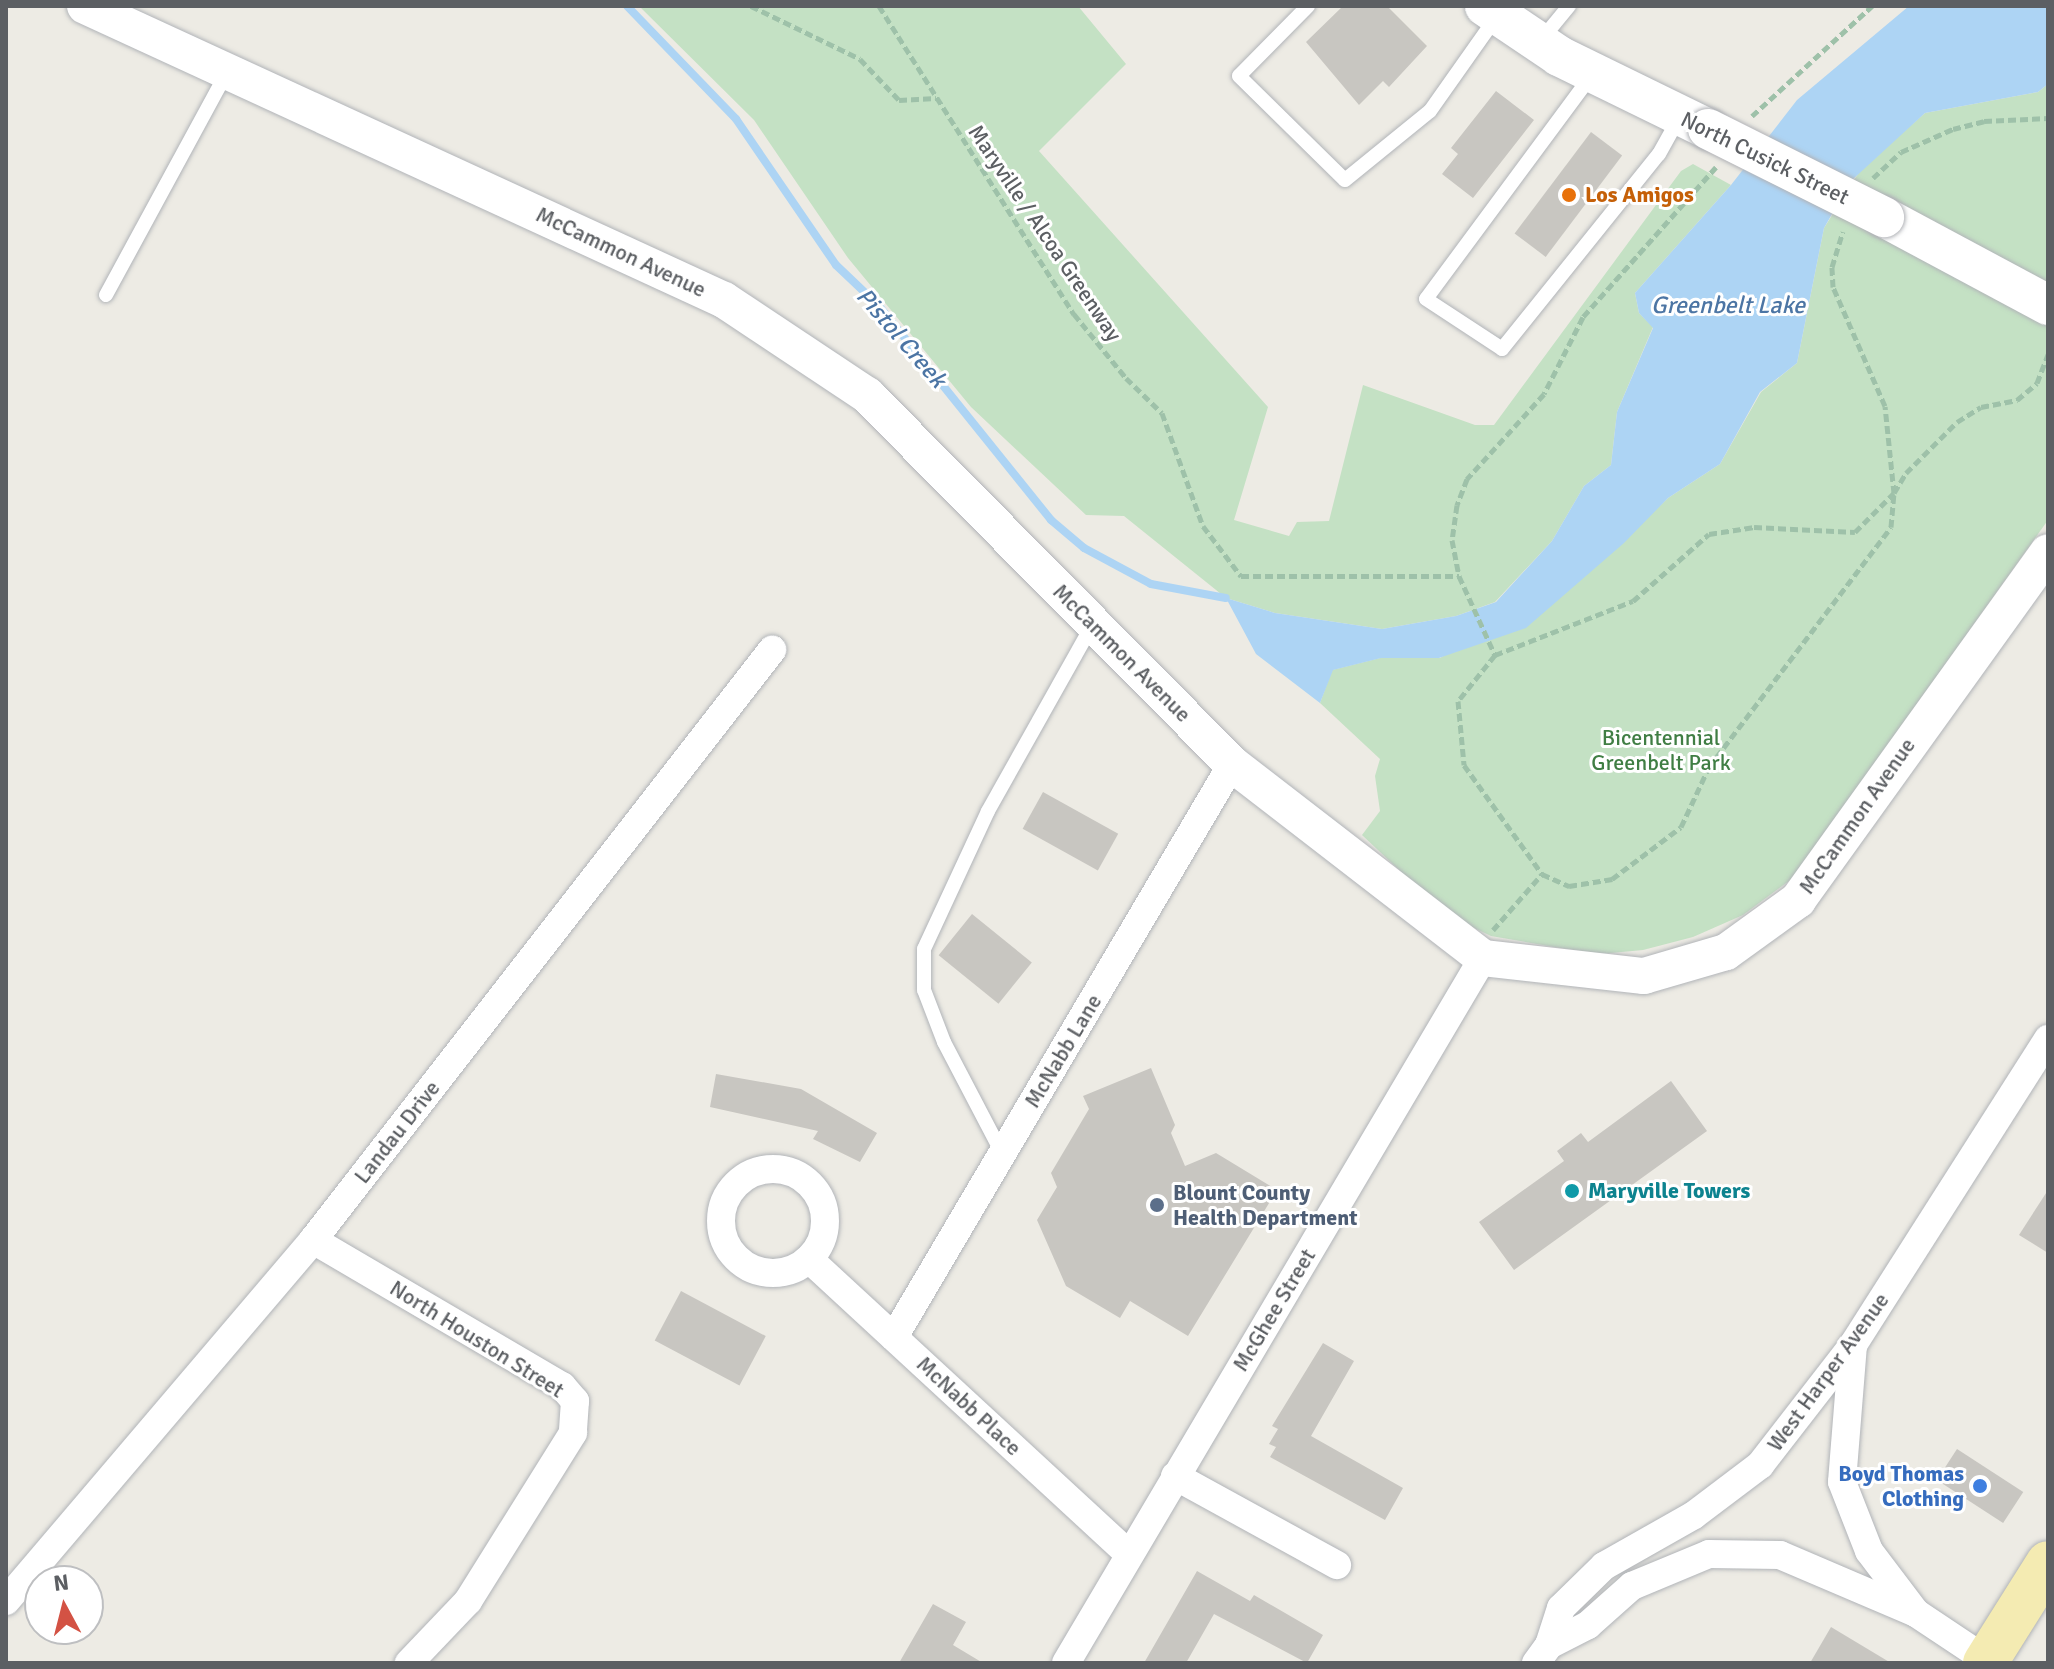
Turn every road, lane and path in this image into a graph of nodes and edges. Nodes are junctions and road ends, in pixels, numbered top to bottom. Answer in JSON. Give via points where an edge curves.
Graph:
{"nodes":[{"id":1,"x":85,"y":6,"type":"edge"},
{"id":2,"x":751,"y":6,"type":"edge"},
{"id":3,"x":879,"y":6,"type":"edge"},
{"id":4,"x":1308,"y":6,"type":"edge"},
{"id":5,"x":1569,"y":6,"type":"edge"},
{"id":6,"x":1872,"y":6,"type":"edge"},
{"id":7,"x":1491,"y":10,"type":"edge"},
{"id":8,"x":1538,"y":43,"type":"junction"},
{"id":9,"x":227,"y":72,"type":"junction"},
{"id":10,"x":1594,"y":73,"type":"junction"},
{"id":11,"x":936,"y":98,"type":"junction"},
{"id":12,"x":2048,"y":118,"type":"edge"},
{"id":13,"x":1750,"y":119,"type":"dead end"},
{"id":14,"x":1704,"y":133,"type":"junction"},
{"id":15,"x":1874,"y":203,"type":"junction"},
{"id":16,"x":1845,"y":227,"type":"dead end"},
{"id":17,"x":106,"y":295,"type":"dead end"},
{"id":18,"x":2048,"y":305,"type":"edge"},
{"id":19,"x":2048,"y":354,"type":"edge"},
{"id":20,"x":1894,"y":493,"type":"junction"},
{"id":21,"x":2048,"y":552,"type":"edge"},
{"id":22,"x":1459,"y":576,"type":"junction"},
{"id":23,"x":1094,"y":624,"type":"junction"},
{"id":24,"x":772,"y":650,"type":"dead end"},
{"id":25,"x":1495,"y":655,"type":"junction"},
{"id":26,"x":1232,"y":764,"type":"junction"},
{"id":27,"x":1542,"y":874,"type":"junction"},
{"id":28,"x":1483,"y":958,"type":"junction"},
{"id":29,"x":2048,"y":1039,"type":"edge"},
{"id":30,"x":1003,"y":1153,"type":"junction"},
{"id":31,"x":313,"y":1240,"type":"junction"},
{"id":32,"x":809,"y":1259,"type":"dead end"},
{"id":33,"x":894,"y":1337,"type":"junction"},
{"id":34,"x":1853,"y":1345,"type":"junction"},
{"id":35,"x":1175,"y":1476,"type":"junction"},
{"id":36,"x":1129,"y":1554,"type":"junction"},
{"id":37,"x":2048,"y":1563,"type":"edge"},
{"id":38,"x":1337,"y":1565,"type":"dead end"},
{"id":39,"x":6,"y":1601,"type":"edge"},
{"id":40,"x":1916,"y":1613,"type":"junction"},
{"id":41,"x":1542,"y":1654,"type":"edge"},
{"id":42,"x":1987,"y":1662,"type":"edge"},
{"id":43,"x":409,"y":1663,"type":"edge"},
{"id":44,"x":1066,"y":1663,"type":"edge"}],
"edges":[{"from":1,"to":9,"type":"street","name":"McCammon Avenue"},
{"from":2,"to":11,"type":"path","via":[[860,59],[899,100]]},
{"from":3,"to":11,"type":"path","name":"Maryville / Alcoa Greenway"},
{"from":4,"to":7,"type":"lane","via":[[1239,76],[1345,180],[1430,111]]},
{"from":5,"to":8,"type":"lane"},
{"from":6,"to":13,"type":"path","via":[[1785,81]]},
{"from":7,"to":8,"type":"main road","name":"North Cusick Street"},
{"from":8,"to":10,"type":"main road","name":"North Cusick Street"},
{"from":9,"to":17,"type":"lane"},
{"from":9,"to":23,"type":"street","name":"McCammon Avenue","via":[[724,300],[867,395]]},
{"from":10,"to":14,"type":"main road","name":"North Cusick Street"},
{"from":10,"to":14,"type":"lane","via":[[1426,299],[1502,349],[1659,154]]},
{"from":11,"to":22,"type":"path","name":"Maryville / Alcoa Greenway","via":[[1074,314],[1162,413],[1203,526],[1241,576]]},
{"from":12,"to":15,"type":"path","via":[[1984,121],[1901,152]]},
{"from":14,"to":15,"type":"main road","name":"North Cusick Street","bridge":true},
{"from":14,"to":22,"type":"path","via":[[1583,317],[1544,394],[1467,479],[1452,540]]},
{"from":15,"to":18,"type":"main road","name":"North Cusick Street"},
{"from":16,"to":20,"type":"path","via":[[1832,267],[1833,287],[1885,406]]},
{"from":19,"to":20,"type":"path","via":[[2037,383],[2017,400],[1981,407],[1957,422],[1928,445]]},
{"from":20,"to":25,"type":"path","via":[[1855,532],[1754,527],[1709,534],[1633,601]]},
{"from":20,"to":27,"type":"path","via":[[1891,527],[1709,767],[1681,827],[1612,879],[1569,886]]},
{"from":21,"to":28,"type":"street","name":"McCammon Avenue","via":[[1798,900],[1726,952],[1644,976]]},
{"from":22,"to":25,"type":"path"},
{"from":23,"to":26,"type":"street","name":"McCammon Avenue"},
{"from":23,"to":30,"type":"lane","via":[[988,811],[924,949],[924,990],[944,1042]]},
{"from":24,"to":31,"type":"street","name":"Landau Drive"},
{"from":25,"to":27,"type":"path","via":[[1458,701],[1464,765]]},
{"from":26,"to":28,"type":"street","name":"McCammon Avenue"},
{"from":26,"to":30,"type":"street","name":"McNabb Lane"},
{"from":27,"to":28,"type":"path","via":[[1492,931]]},
{"from":28,"to":35,"type":"street","name":"McGhee Street"},
{"from":29,"to":34,"type":"street","name":"West Harper Avenue"},
{"from":30,"to":33,"type":"street","name":"McNabb Lane"},
{"from":31,"to":39,"type":"street","name":"Landau Drive"},
{"from":31,"to":43,"type":"street","name":"North Houston Street","via":[[562,1386],[575,1401],[573,1433],[468,1601]]},
{"from":32,"to":33,"type":"street","name":"McNabb Place"},
{"from":33,"to":36,"type":"street","name":"McNabb Place"},
{"from":34,"to":40,"type":"street","via":[[1842,1482],[1869,1551]]},
{"from":34,"to":41,"type":"street","name":"West Harper Avenue","via":[[1760,1465],[1694,1515],[1604,1566],[1561,1608]]},
{"from":35,"to":36,"type":"street","name":"McGhee Street"},
{"from":35,"to":38,"type":"street"},
{"from":36,"to":44,"type":"street","name":"McGhee Street"},
{"from":37,"to":42,"type":"main road"},
{"from":40,"to":41,"type":"street","name":"West Harper Avenue","via":[[1780,1555],[1709,1554],[1632,1586],[1588,1625]]},
{"from":40,"to":42,"type":"street"}]}
